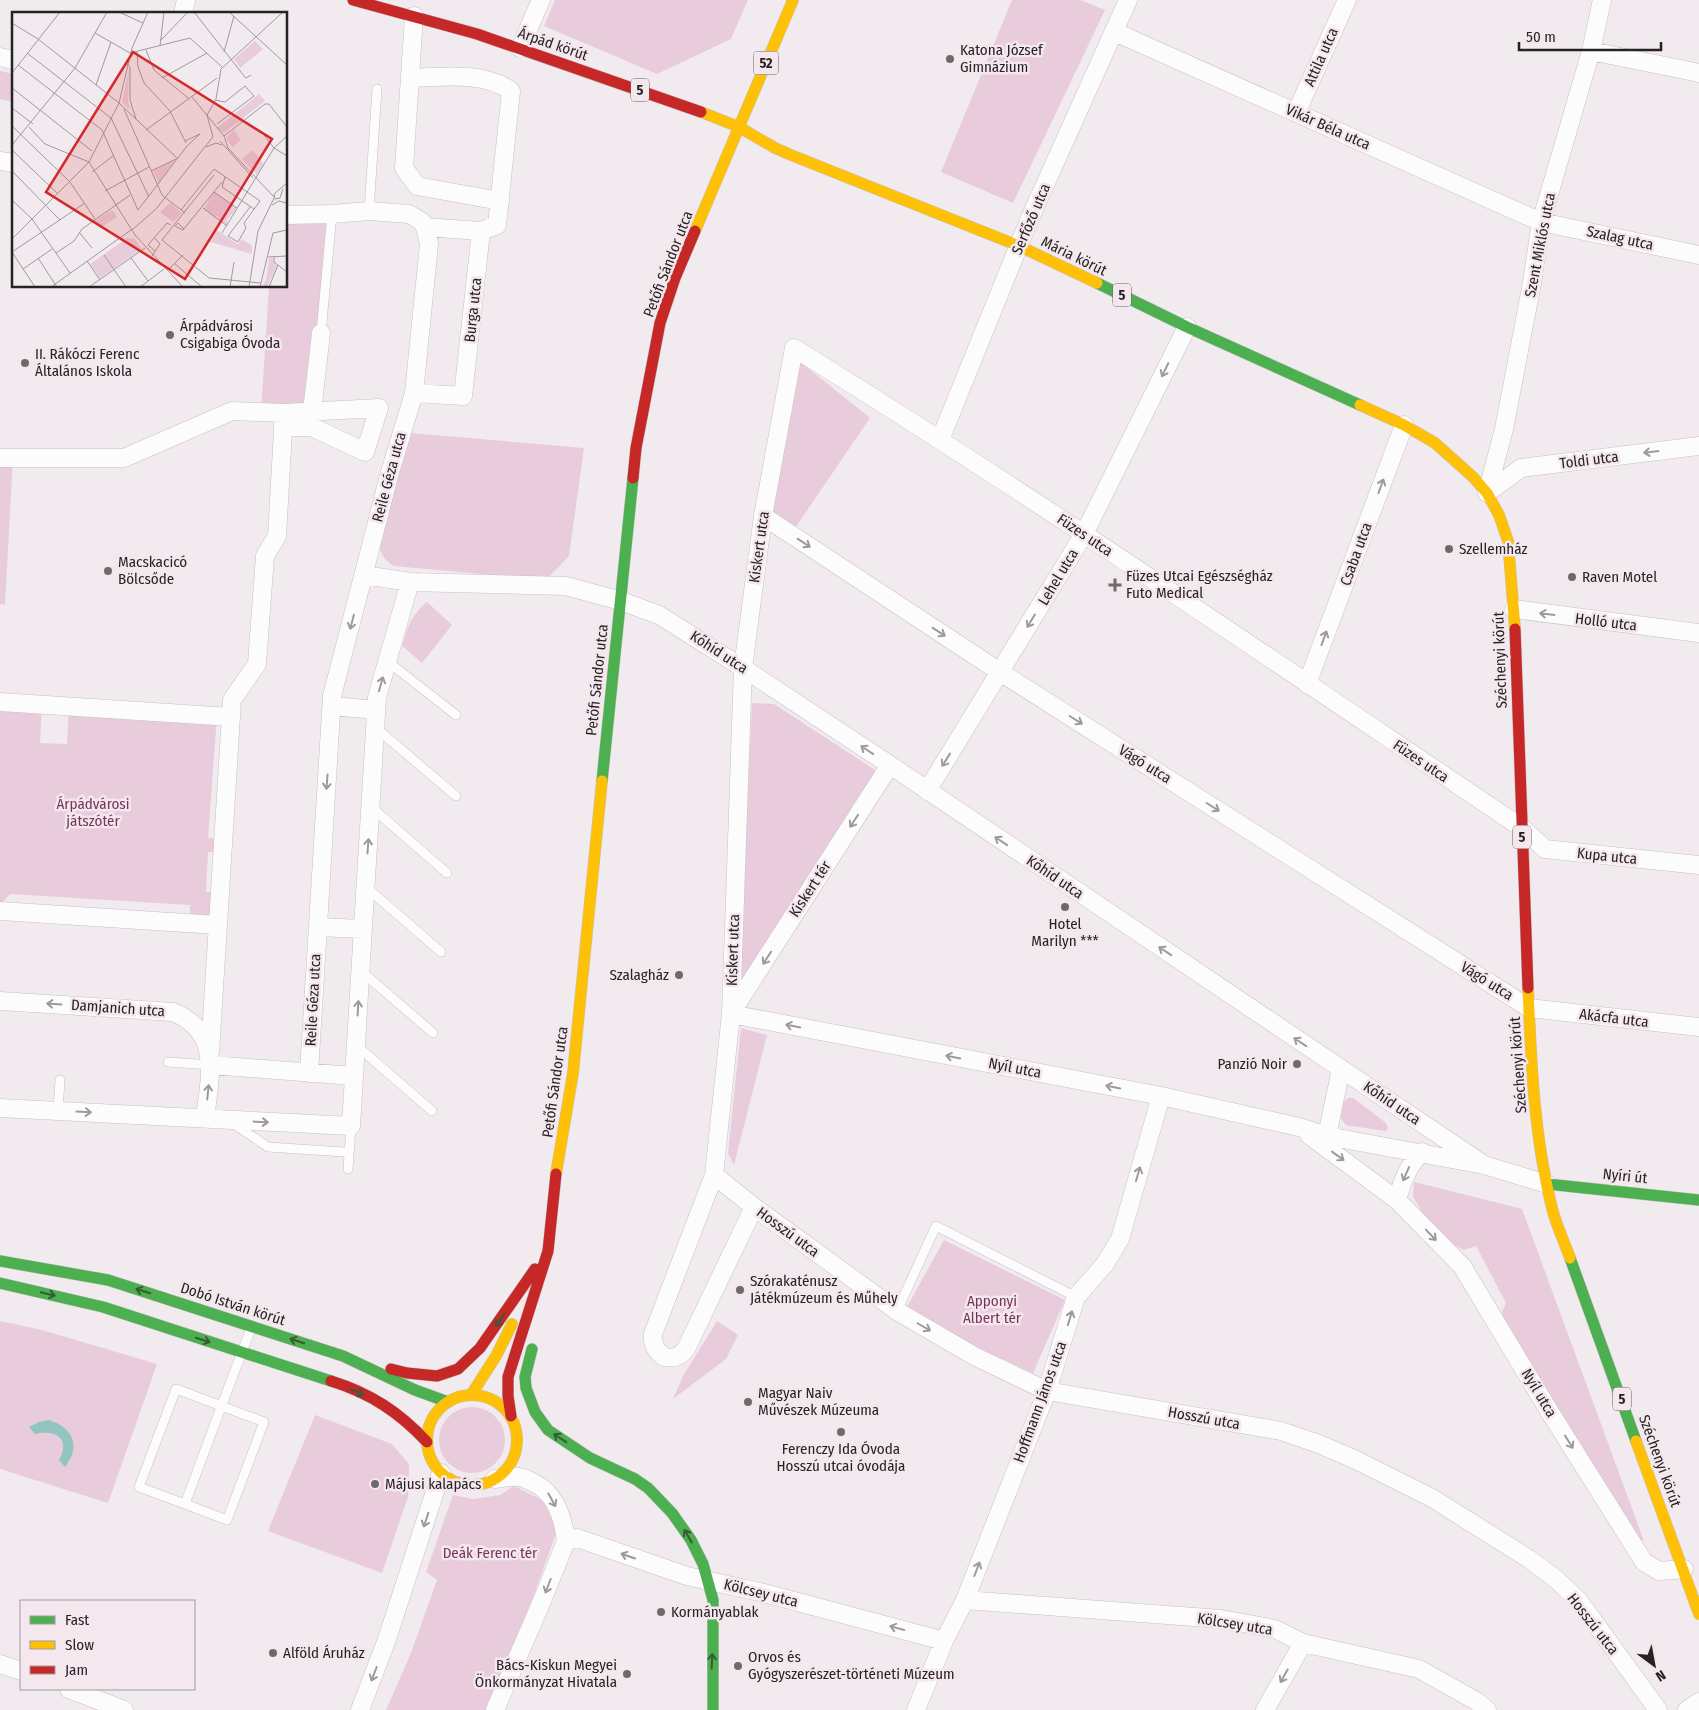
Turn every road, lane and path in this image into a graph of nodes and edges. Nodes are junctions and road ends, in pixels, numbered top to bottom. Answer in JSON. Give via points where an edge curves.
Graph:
{"nodes":[{"id":1,"x":354,"y":0,"type":"edge"},
{"id":2,"x":541,"y":0,"type":"edge"},
{"id":3,"x":793,"y":0,"type":"edge"},
{"id":4,"x":1128,"y":0,"type":"edge"},
{"id":5,"x":1347,"y":0,"type":"edge"},
{"id":6,"x":1602,"y":0,"type":"edge"},
{"id":7,"x":414,"y":16,"type":"junction"},
{"id":8,"x":1115,"y":32,"type":"junction"},
{"id":9,"x":520,"y":48,"type":"junction"},
{"id":10,"x":1591,"y":51,"type":"junction"},
{"id":11,"x":1699,"y":73,"type":"edge"},
{"id":12,"x":410,"y":78,"type":"junction"},
{"id":13,"x":377,"y":89,"type":"dead end"},
{"id":14,"x":1296,"y":113,"type":"junction"},
{"id":15,"x":739,"y":127,"type":"junction"},
{"id":16,"x":500,"y":201,"type":"junction"},
{"id":17,"x":369,"y":211,"type":"junction"},
{"id":18,"x":332,"y":214,"type":"junction"},
{"id":19,"x":288,"y":215,"type":"edge"},
{"id":20,"x":1541,"y":222,"type":"junction"},
{"id":21,"x":425,"y":227,"type":"junction"},
{"id":22,"x":481,"y":231,"type":"junction"},
{"id":23,"x":1019,"y":246,"type":"junction"},
{"id":24,"x":1699,"y":255,"type":"edge"},
{"id":25,"x":1187,"y":326,"type":"junction"},
{"id":26,"x":321,"y":333,"type":"joint"},
{"id":27,"x":794,"y":348,"type":"joint"},
{"id":28,"x":414,"y":393,"type":"junction"},
{"id":29,"x":312,"y":412,"type":"junction"},
{"id":30,"x":284,"y":420,"type":"junction"},
{"id":31,"x":1404,"y":425,"type":"junction"},
{"id":32,"x":940,"y":440,"type":"junction"},
{"id":33,"x":1699,"y":446,"type":"edge"},
{"id":34,"x":0,"y":458,"type":"edge"},
{"id":35,"x":1487,"y":493,"type":"junction"},
{"id":36,"x":763,"y":516,"type":"junction"},
{"id":37,"x":1084,"y":534,"type":"junction"},
{"id":38,"x":364,"y":575,"type":"junction"},
{"id":39,"x":410,"y":582,"type":"junction"},
{"id":40,"x":621,"y":601,"type":"junction"},
{"id":41,"x":1514,"y":610,"type":"junction"},
{"id":42,"x":1699,"y":634,"type":"edge"},
{"id":43,"x":387,"y":661,"type":"junction"},
{"id":44,"x":743,"y":668,"type":"junction"},
{"id":45,"x":1000,"y":672,"type":"junction"},
{"id":46,"x":1307,"y":684,"type":"junction"},
{"id":47,"x":0,"y":702,"type":"edge"},
{"id":48,"x":332,"y":706,"type":"junction"},
{"id":49,"x":376,"y":710,"type":"junction"},
{"id":50,"x":456,"y":715,"type":"dead end"},
{"id":51,"x":231,"y":717,"type":"junction"},
{"id":52,"x":375,"y":728,"type":"junction"},
{"id":53,"x":890,"y":765,"type":"junction"},
{"id":54,"x":927,"y":791,"type":"junction"},
{"id":55,"x":456,"y":796,"type":"dead end"},
{"id":56,"x":370,"y":806,"type":"junction"},
{"id":57,"x":1522,"y":828,"type":"junction"},
{"id":58,"x":1699,"y":865,"type":"edge"},
{"id":59,"x":447,"y":873,"type":"dead end"},
{"id":60,"x":365,"y":887,"type":"junction"},
{"id":61,"x":0,"y":911,"type":"edge"},
{"id":62,"x":217,"y":925,"type":"junction"},
{"id":63,"x":318,"y":927,"type":"junction"},
{"id":64,"x":362,"y":929,"type":"junction"},
{"id":65,"x":442,"y":952,"type":"dead end"},
{"id":66,"x":360,"y":970,"type":"junction"},
{"id":67,"x":0,"y":1001,"type":"edge"},
{"id":68,"x":1529,"y":1008,"type":"junction"},
{"id":69,"x":731,"y":1014,"type":"junction"},
{"id":70,"x":1699,"y":1027,"type":"edge"},
{"id":71,"x":433,"y":1032,"type":"dead end"},
{"id":72,"x":355,"y":1045,"type":"junction"},
{"id":73,"x":210,"y":1059,"type":"junction"},
{"id":74,"x":168,"y":1062,"type":"dead end"},
{"id":75,"x":1340,"y":1069,"type":"junction"},
{"id":76,"x":309,"y":1073,"type":"junction"},
{"id":77,"x":353,"y":1076,"type":"junction"},
{"id":78,"x":60,"y":1080,"type":"dead end"},
{"id":79,"x":1160,"y":1096,"type":"junction"},
{"id":80,"x":0,"y":1108,"type":"edge"},
{"id":81,"x":58,"y":1111,"type":"junction"},
{"id":82,"x":432,"y":1111,"type":"dead end"},
{"id":83,"x":205,"y":1118,"type":"junction"},
{"id":84,"x":226,"y":1120,"type":"junction"},
{"id":85,"x":351,"y":1126,"type":"junction"},
{"id":86,"x":1299,"y":1127,"type":"junction"},
{"id":87,"x":1327,"y":1136,"type":"junction"},
{"id":88,"x":344,"y":1152,"type":"dead end"},
{"id":89,"x":1422,"y":1152,"type":"junction"},
{"id":90,"x":1484,"y":1165,"type":"junction"},
{"id":91,"x":348,"y":1169,"type":"dead end"},
{"id":92,"x":714,"y":1175,"type":"junction"},
{"id":93,"x":1546,"y":1184,"type":"junction"},
{"id":94,"x":1397,"y":1200,"type":"junction"},
{"id":95,"x":1699,"y":1200,"type":"edge"},
{"id":96,"x":754,"y":1207,"type":"junction"},
{"id":97,"x":548,"y":1251,"type":"junction"},
{"id":98,"x":0,"y":1262,"type":"edge"},
{"id":99,"x":0,"y":1283,"type":"edge"},
{"id":100,"x":1076,"y":1297,"type":"junction"},
{"id":101,"x":897,"y":1311,"type":"junction"},
{"id":102,"x":538,"y":1319,"type":"dead end"},
{"id":103,"x":252,"y":1326,"type":"junction"},
{"id":104,"x":534,"y":1338,"type":"dead end"},
{"id":105,"x":242,"y":1352,"type":"junction"},
{"id":106,"x":344,"y":1356,"type":"junction"},
{"id":107,"x":1047,"y":1391,"type":"junction"},
{"id":108,"x":471,"y":1395,"type":"junction"},
{"id":109,"x":448,"y":1402,"type":"junction"},
{"id":110,"x":222,"y":1406,"type":"junction"},
{"id":111,"x":514,"y":1421,"type":"junction"},
{"id":112,"x":532,"y":1439,"type":"dead end"},
{"id":113,"x":427,"y":1442,"type":"junction"},
{"id":114,"x":563,"y":1454,"type":"dead end"},
{"id":115,"x":601,"y":1465,"type":"junction"},
{"id":116,"x":441,"y":1474,"type":"junction"},
{"id":117,"x":495,"y":1479,"type":"junction"},
{"id":118,"x":185,"y":1504,"type":"junction"},
{"id":119,"x":566,"y":1541,"type":"junction"},
{"id":120,"x":1684,"y":1569,"type":"junction"},
{"id":121,"x":708,"y":1580,"type":"junction"},
{"id":122,"x":965,"y":1600,"type":"junction"},
{"id":123,"x":1699,"y":1614,"type":"edge"},
{"id":124,"x":944,"y":1641,"type":"junction"},
{"id":125,"x":1303,"y":1643,"type":"junction"},
{"id":126,"x":0,"y":1664,"type":"edge"},
{"id":127,"x":20,"y":1671,"type":"edge"},
{"id":128,"x":72,"y":1690,"type":"edge"},
{"id":129,"x":1699,"y":1702,"type":"edge"},
{"id":130,"x":124,"y":1710,"type":"edge"},
{"id":131,"x":360,"y":1710,"type":"edge"},
{"id":132,"x":495,"y":1710,"type":"edge"},
{"id":133,"x":713,"y":1710,"type":"edge"},
{"id":134,"x":916,"y":1710,"type":"edge"},
{"id":135,"x":1265,"y":1710,"type":"edge"},
{"id":136,"x":1487,"y":1710,"type":"edge"},
{"id":137,"x":1658,"y":1710,"type":"edge"},
{"id":138,"x":1687,"y":1710,"type":"edge"}],
"edges":[{"from":1,"to":7,"type":"street","name":"Árpád körút","number":"5"},
{"from":2,"to":9,"type":"street"},
{"from":3,"to":15,"type":"street","number":"52"},
{"from":4,"to":8,"type":"street","name":"Serfőző utca"},
{"from":5,"to":14,"type":"street","name":"Attila utca"},
{"from":6,"to":10,"type":"street","name":"Szent Miklós utca"},
{"from":7,"to":9,"type":"street","name":"Árpád körút","number":"5"},
{"from":7,"to":12,"type":"street"},
{"from":8,"to":14,"type":"street","name":"Vikár Béla utca"},
{"from":8,"to":23,"type":"street","name":"Serfőző utca"},
{"from":9,"to":15,"type":"street","name":"Árpád körút","number":"5"},
{"from":10,"to":11,"type":"street"},
{"from":10,"to":20,"type":"street","name":"Szent Miklós utca"},
{"from":12,"to":16,"type":"street","via":[[404,168],[416,186]]},
{"from":12,"to":16,"type":"street","via":[[477,77],[501,84],[511,91]]},
{"from":13,"to":17,"type":"lane"},
{"from":14,"to":20,"type":"street","name":"Vikár Béla utca"},
{"from":15,"to":23,"type":"street","name":"Mária körút","number":"5","via":[[791,155]]},
{"from":15,"to":40,"type":"street","name":"Petőfi Sándor utca","via":[[675,278],[660,323],[636,448]]},
{"from":16,"to":22,"type":"street","via":[[497,225]]},
{"from":17,"to":18,"type":"street"},
{"from":17,"to":21,"type":"street","via":[[409,214]]},
{"from":18,"to":19,"type":"street"},
{"from":18,"to":26,"type":"lane"},
{"from":20,"to":24,"type":"street","name":"Szalag utca"},
{"from":20,"to":35,"type":"street","name":"Szent Miklós utca","via":[[1504,429]]},
{"from":21,"to":22,"type":"street"},
{"from":21,"to":28,"type":"street","name":"Reile Géza utca","via":[[429,244]]},
{"from":22,"to":28,"type":"street","name":"Burga utca","via":[[463,396]]},
{"from":23,"to":25,"type":"street","name":"Mária körút","number":"5"},
{"from":23,"to":32,"type":"street","name":"Serfőző utca"},
{"from":25,"to":31,"type":"street","name":"Mária körút","number":"5"},
{"from":25,"to":37,"type":"street","name":"Lehel utca","one_way":true},
{"from":26,"to":29,"type":"street"},
{"from":27,"to":32,"type":"street","name":"Füzes utca"},
{"from":27,"to":36,"type":"street","name":"Kiskert utca"},
{"from":28,"to":38,"type":"street","name":"Reile Géza utca"},
{"from":29,"to":30,"type":"street"},
{"from":29,"to":30,"type":"street","via":[[379,408],[365,452],[312,428]]},
{"from":30,"to":34,"type":"street","via":[[232,411],[124,458]]},
{"from":30,"to":51,"type":"street","via":[[277,536],[265,556],[257,664],[232,700]]},
{"from":31,"to":35,"type":"street","name":"Mária körút","number":"5","via":[[1435,443]]},
{"from":46,"to":31,"type":"street","name":"Csaba utca","one_way":true},
{"from":32,"to":37,"type":"street","name":"Füzes utca"},
{"from":33,"to":35,"type":"street","name":"Toldi utca","one_way":true,"via":[[1522,468]]},
{"from":35,"to":41,"type":"street","name":"Széchenyi körút","number":"5","via":[[1508,541]]},
{"from":36,"to":44,"type":"street","name":"Kiskert utca"},
{"from":36,"to":45,"type":"street","name":"Vágó utca","one_way":true},
{"from":37,"to":45,"type":"street","name":"Lehel utca","one_way":true},
{"from":37,"to":46,"type":"street","name":"Füzes utca"},
{"from":38,"to":39,"type":"street","name":"Kőhíd utca"},
{"from":38,"to":48,"type":"street","name":"Reile Géza utca","one_way":true},
{"from":39,"to":40,"type":"street","name":"Kőhíd utca","via":[[566,586]]},
{"from":39,"to":43,"type":"street"},
{"from":40,"to":44,"type":"street","name":"Kőhíd utca","via":[[659,615]]},
{"from":40,"to":97,"type":"street","name":"Petőfi Sándor utca","via":[[573,1072],[557,1168]]},
{"from":42,"to":41,"type":"street","name":"Holló utca","one_way":true},
{"from":41,"to":57,"type":"street","name":"Széchenyi körút","number":"5"},
{"from":49,"to":43,"type":"street","one_way":true},
{"from":43,"to":50,"type":"lane"},
{"from":53,"to":44,"type":"street","name":"Kőhíd utca","one_way":true},
{"from":44,"to":69,"type":"street","name":"Kiskert utca"},
{"from":45,"to":54,"type":"street","name":"Lehel utca","one_way":true},
{"from":45,"to":68,"type":"street","name":"Vágó utca","one_way":true},
{"from":46,"to":57,"type":"street","name":"Füzes utca"},
{"from":47,"to":51,"type":"street"},
{"from":48,"to":49,"type":"street"},
{"from":48,"to":63,"type":"street","name":"Reile Géza utca","one_way":true},
{"from":49,"to":52,"type":"street"},
{"from":51,"to":62,"type":"street"},
{"from":52,"to":55,"type":"lane"},
{"from":52,"to":56,"type":"street"},
{"from":53,"to":54,"type":"street","name":"Kőhíd utca"},
{"from":53,"to":69,"type":"street","name":"Kiskert tér","one_way":true},
{"from":75,"to":54,"type":"street","name":"Kőhíd utca","one_way":true},
{"from":56,"to":59,"type":"lane"},
{"from":60,"to":56,"type":"street","one_way":true},
{"from":57,"to":58,"type":"street","name":"Kupa utca","via":[[1545,849]]},
{"from":57,"to":68,"type":"street","name":"Széchenyi körút","number":"5"},
{"from":60,"to":64,"type":"street"},
{"from":60,"to":65,"type":"lane"},
{"from":61,"to":62,"type":"street"},
{"from":62,"to":73,"type":"street"},
{"from":63,"to":64,"type":"street"},
{"from":63,"to":76,"type":"street","name":"Reile Géza utca"},
{"from":64,"to":66,"type":"street"},
{"from":66,"to":71,"type":"lane"},
{"from":72,"to":66,"type":"street","one_way":true},
{"from":73,"to":67,"type":"street","name":"Damjanich utca","one_way":true,"via":[[202,1035],[185,1017],[173,1012]]},
{"from":68,"to":70,"type":"street","name":"Akácfa utca"},
{"from":68,"to":93,"type":"street","name":"Széchenyi körút","number":"5","via":[[1536,1107]]},
{"from":79,"to":69,"type":"street","name":"Nyíl utca","one_way":true},
{"from":69,"to":92,"type":"street","name":"Kiskert utca"},
{"from":72,"to":77,"type":"street"},
{"from":72,"to":82,"type":"lane"},
{"from":73,"to":74,"type":"lane"},
{"from":73,"to":76,"type":"street"},
{"from":83,"to":73,"type":"street","one_way":true},
{"from":75,"to":87,"type":"street"},
{"from":75,"to":90,"type":"street","name":"Kőhíd utca"},
{"from":76,"to":77,"type":"street"},
{"from":77,"to":85,"type":"street"},
{"from":78,"to":81,"type":"lane"},
{"from":79,"to":86,"type":"street","name":"Nyíl utca"},
{"from":100,"to":79,"type":"street","name":"Hoffmann János utca","one_way":true,"via":[[1105,1264],[1120,1239]]},
{"from":80,"to":81,"type":"street"},
{"from":81,"to":83,"type":"street","one_way":true},
{"from":83,"to":84,"type":"street"},
{"from":84,"to":85,"type":"street","one_way":true},
{"from":84,"to":88,"type":"lane","via":[[268,1147]]},
{"from":85,"to":91,"type":"lane"},
{"from":86,"to":87,"type":"street","name":"Nyíl utca"},
{"from":86,"to":94,"type":"street","name":"Nyíl utca","one_way":true},
{"from":87,"to":89,"type":"street","name":"Nyíl utca"},
{"from":89,"to":90,"type":"street","name":"Nyíl utca"},
{"from":89,"to":94,"type":"street","one_way":true,"via":[[1404,1176]]},
{"from":90,"to":93,"type":"street","name":"Nyíl utca"},
{"from":92,"to":96,"type":"street","name":"Hosszú utca"},
{"from":92,"to":96,"type":"street","name":"Kiskert utca","via":[[653,1334],[655,1347],[664,1357],[676,1358],[686,1349]]},
{"from":93,"to":95,"type":"street","name":"Nyíri út"},
{"from":93,"to":120,"type":"street","name":"Széchenyi körút","number":"5","via":[[1552,1209]]},
{"from":94,"to":120,"type":"street","name":"Nyíl utca","one_way":true,"via":[[1462,1266],[1644,1562],[1660,1571]]},
{"from":96,"to":101,"type":"street","name":"Hosszú utca"},
{"from":97,"to":102,"type":"street"},
{"from":97,"to":106,"type":"street","one_way":true,"via":[[480,1348],[458,1368],[437,1376],[407,1374]]},
{"from":97,"to":108,"type":"street","name":"Petőfi Sándor utca","via":[[496,1356]]},
{"from":97,"to":111,"type":"street","name":"Petőfi Sándor utca","via":[[508,1377],[508,1396]]},
{"from":103,"to":98,"type":"street","name":"Dobó István körút","one_way":true,"via":[[108,1280]]},
{"from":99,"to":105,"type":"street","one_way":true,"via":[[103,1307]]},
{"from":100,"to":101,"type":"lane","via":[[936,1226]]},
{"from":107,"to":100,"type":"street","name":"Hoffmann János utca","one_way":true},
{"from":101,"to":107,"type":"street","name":"Hosszú utca","one_way":true,"via":[[974,1356]]},
{"from":103,"to":105,"type":"lane"},
{"from":106,"to":103,"type":"street","name":"Dobó István körút","one_way":true},
{"from":115,"to":104,"type":"street","one_way":true,"via":[[548,1430],[535,1412],[525,1377]]},
{"from":105,"to":110,"type":"lane"},
{"from":105,"to":113,"type":"street","one_way":true,"via":[[338,1384],[387,1406],[410,1423]]},
{"from":106,"to":109,"type":"street","name":"Dobó István körút"},
{"from":122,"to":107,"type":"street","name":"Hoffmann János utca","one_way":true},
{"from":107,"to":137,"type":"street","name":"Hosszú utca","via":[[1281,1431],[1356,1460],[1432,1498],[1557,1580],[1579,1601]]},
{"from":108,"to":109,"type":"street"},
{"from":108,"to":111,"type":"street","via":[[494,1400]]},
{"from":109,"to":113,"type":"street","via":[[432,1419]]},
{"from":110,"to":118,"type":"lane"},
{"from":110,"to":118,"type":"lane","via":[[264,1422],[244,1475],[227,1520]]},
{"from":110,"to":118,"type":"lane","via":[[176,1389],[139,1486]]},
{"from":111,"to":112,"type":"street","via":[[521,1433]]},
{"from":111,"to":117,"type":"street","via":[[517,1451],[505,1472]]},
{"from":113,"to":116,"type":"street","via":[[429,1454]]},
{"from":114,"to":115,"type":"street"},
{"from":121,"to":115,"type":"street","name":"Kölcsey utca","one_way":true,"via":[[682,1526],[659,1498],[634,1479]]},
{"from":116,"to":117,"type":"street","via":[[473,1486]]},
{"from":116,"to":131,"type":"street","one_way":true,"via":[[386,1642]]},
{"from":117,"to":119,"type":"street","one_way":true,"via":[[519,1476],[543,1486],[560,1515]]},
{"from":121,"to":119,"type":"street","one_way":true,"via":[[687,1576],[577,1538]]},
{"from":119,"to":132,"type":"street","one_way":true},
{"from":120,"to":123,"type":"street","name":"Széchenyi körút","number":"5"},
{"from":124,"to":121,"type":"street","name":"Kölcsey utca","one_way":true},
{"from":133,"to":121,"type":"street","one_way":true,"via":[[714,1614]]},
{"from":122,"to":124,"type":"street","name":"Hoffmann János utca"},
{"from":122,"to":125,"type":"street","name":"Kölcsey utca","via":[[1221,1619],[1275,1629]]},
{"from":124,"to":134,"type":"street","name":"Hoffmann János utca"},
{"from":125,"to":135,"type":"street","one_way":true},
{"from":125,"to":136,"type":"street","name":"Kölcsey utca","via":[[1419,1669]]},
{"from":126,"to":127,"type":"street"},
{"from":128,"to":130,"type":"street"},
{"from":129,"to":138,"type":"street"}]}
